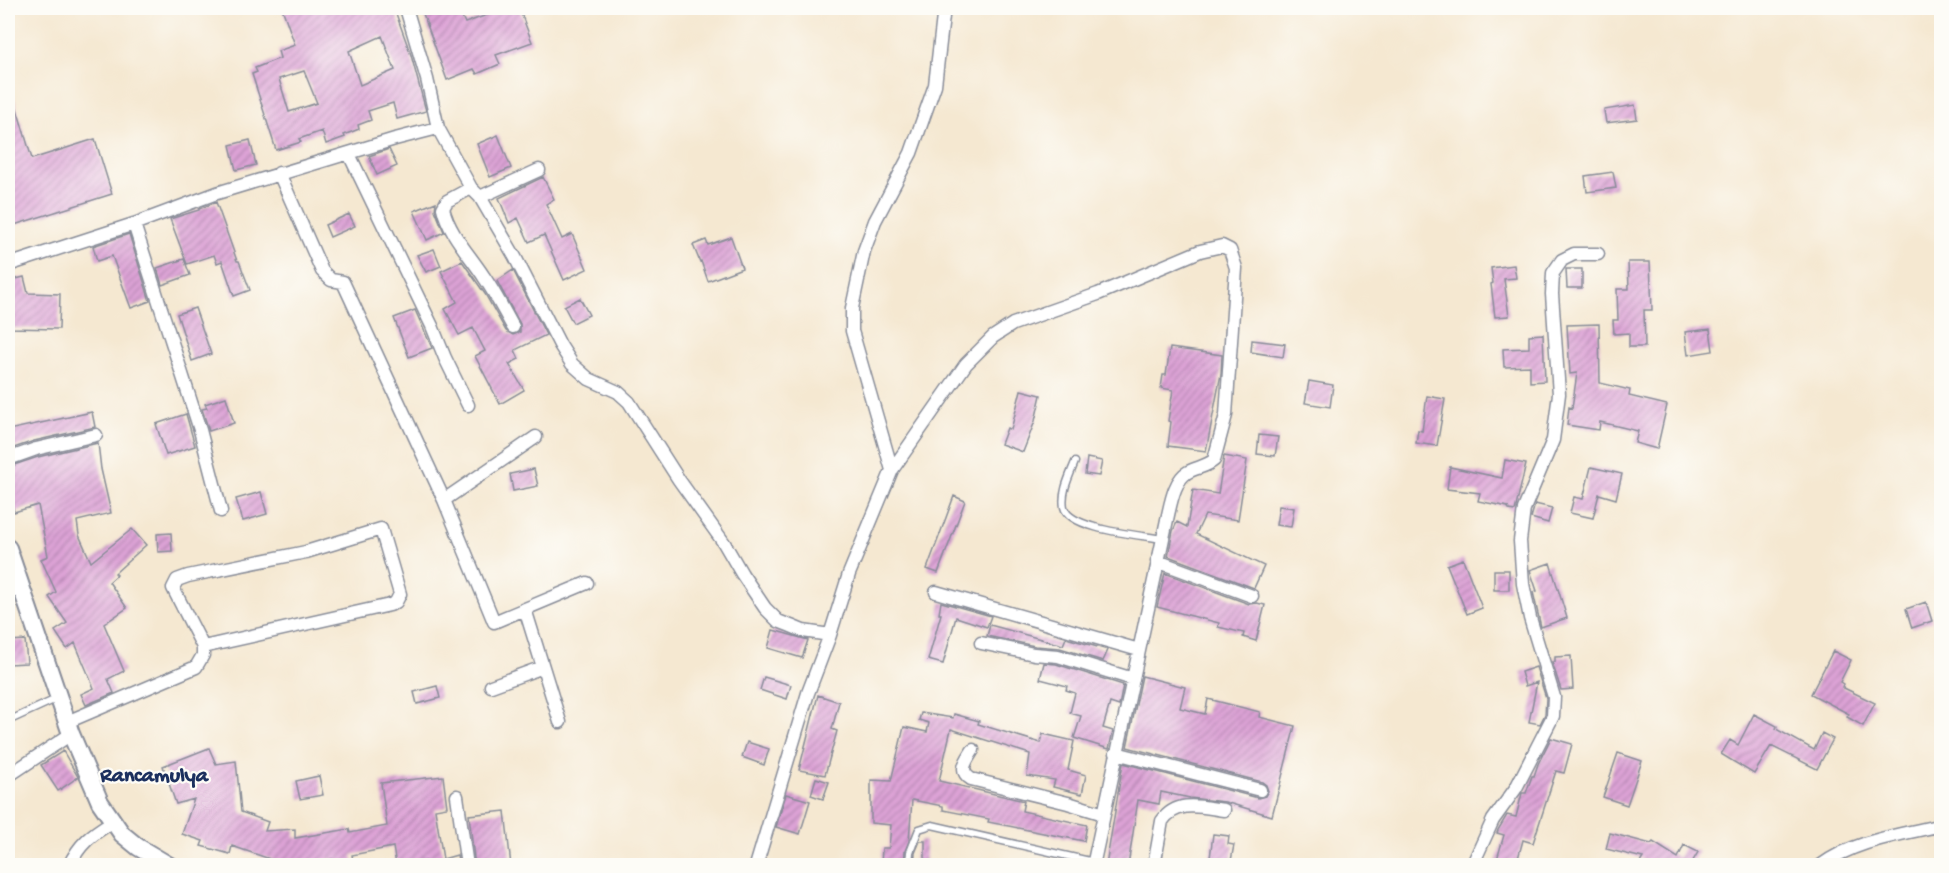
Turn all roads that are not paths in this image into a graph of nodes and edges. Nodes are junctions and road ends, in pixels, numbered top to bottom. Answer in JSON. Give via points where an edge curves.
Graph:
{"nodes":[{"id":1,"x":406,"y":8,"type":"edge"},
{"id":2,"x":944,"y":8,"type":"edge"},
{"id":3,"x":438,"y":128,"type":"junction"},
{"id":4,"x":349,"y":154,"type":"junction"},
{"id":5,"x":539,"y":170,"type":"dead end"},
{"id":6,"x":279,"y":174,"type":"junction"},
{"id":7,"x":475,"y":193,"type":"junction"},
{"id":8,"x":134,"y":224,"type":"junction"},
{"id":9,"x":1598,"y":254,"type":"dead end"},
{"id":10,"x":8,"y":265,"type":"edge"},
{"id":11,"x":513,"y":327,"type":"dead end"},
{"id":12,"x":468,"y":405,"type":"dead end"},
{"id":13,"x":96,"y":435,"type":"dead end"},
{"id":14,"x":536,"y":437,"type":"dead end"},
{"id":15,"x":8,"y":459,"type":"edge"},
{"id":16,"x":1075,"y":462,"type":"dead end"},
{"id":17,"x":892,"y":470,"type":"junction"},
{"id":18,"x":444,"y":500,"type":"junction"},
{"id":19,"x":221,"y":511,"type":"dead end"},
{"id":20,"x":1162,"y":539,"type":"junction"},
{"id":21,"x":8,"y":548,"type":"edge"},
{"id":22,"x":1157,"y":561,"type":"junction"},
{"id":23,"x":587,"y":583,"type":"dead end"},
{"id":24,"x":14,"y":591,"type":"edge"},
{"id":25,"x":936,"y":592,"type":"dead end"},
{"id":26,"x":1252,"y":596,"type":"dead end"},
{"id":27,"x":525,"y":609,"type":"junction"},
{"id":28,"x":830,"y":635,"type":"junction"},
{"id":29,"x":981,"y":643,"type":"dead end"},
{"id":30,"x":203,"y":647,"type":"junction"},
{"id":31,"x":1139,"y":650,"type":"junction"},
{"id":32,"x":543,"y":667,"type":"junction"},
{"id":33,"x":1133,"y":679,"type":"junction"},
{"id":34,"x":491,"y":686,"type":"dead end"},
{"id":35,"x":59,"y":698,"type":"junction"},
{"id":36,"x":8,"y":721,"type":"edge"},
{"id":37,"x":560,"y":722,"type":"dead end"},
{"id":38,"x":69,"y":728,"type":"junction"},
{"id":39,"x":973,"y":750,"type":"dead end"},
{"id":40,"x":1116,"y":753,"type":"junction"},
{"id":41,"x":8,"y":776,"type":"edge"},
{"id":42,"x":1260,"y":789,"type":"dead end"},
{"id":43,"x":457,"y":796,"type":"dead end"},
{"id":44,"x":1224,"y":810,"type":"dead end"},
{"id":45,"x":1104,"y":814,"type":"junction"},
{"id":46,"x":112,"y":822,"type":"junction"},
{"id":47,"x":1941,"y":825,"type":"edge"},
{"id":48,"x":1093,"y":864,"type":"edge"},
{"id":49,"x":69,"y":866,"type":"edge"},
{"id":50,"x":170,"y":866,"type":"edge"},
{"id":51,"x":467,"y":866,"type":"edge"},
{"id":52,"x":756,"y":866,"type":"edge"},
{"id":53,"x":909,"y":866,"type":"edge"},
{"id":54,"x":1154,"y":866,"type":"edge"},
{"id":55,"x":1472,"y":866,"type":"edge"},
{"id":56,"x":1820,"y":866,"type":"edge"}],
"edges":[{"from":1,"to":3,"type":"street"},
{"from":2,"to":17,"type":"street","via":[[935,85],[911,153],[875,221],[852,308],[852,332]]},
{"from":3,"to":4,"type":"street"},
{"from":3,"to":7,"type":"street"},
{"from":4,"to":6,"type":"street"},
{"from":4,"to":12,"type":"street"},
{"from":5,"to":7,"type":"street"},
{"from":6,"to":8,"type":"street"},
{"from":6,"to":18,"type":"street","via":[[322,271],[331,280],[343,282]]},
{"from":7,"to":11,"type":"street","via":[[447,201],[444,215]]},
{"from":7,"to":28,"type":"street","via":[[515,257],[572,364],[629,402],[765,608],[790,626]]},
{"from":8,"to":10,"type":"street"},
{"from":8,"to":19,"type":"street","via":[[200,430]]},
{"from":9,"to":55,"type":"street","via":[[1574,254],[1562,260],[1553,273],[1559,394],[1553,440],[1524,509],[1520,541],[1523,584],[1554,697],[1553,716],[1516,788],[1493,820]]},
{"from":13,"to":15,"type":"street"},
{"from":14,"to":18,"type":"street"},
{"from":16,"to":20,"type":"lane","via":[[1066,486],[1064,507],[1070,517],[1088,527]]},
{"from":17,"to":20,"type":"street","via":[[966,364],[1004,329],[1200,251],[1222,246],[1230,250],[1236,268],[1226,415],[1214,460],[1187,472],[1181,479]]},
{"from":17,"to":28,"type":"street","via":[[849,574]]},
{"from":18,"to":27,"type":"street","via":[[494,622]]},
{"from":20,"to":22,"type":"street"},
{"from":21,"to":24,"type":"main road"},
{"from":22,"to":26,"type":"street"},
{"from":22,"to":31,"type":"street"},
{"from":23,"to":27,"type":"street"},
{"from":24,"to":35,"type":"main road"},
{"from":25,"to":31,"type":"street"},
{"from":27,"to":32,"type":"street"},
{"from":28,"to":52,"type":"street","via":[[808,693]]},
{"from":29,"to":33,"type":"street","via":[[1058,656]]},
{"from":30,"to":30,"type":"street","via":[[396,602],[400,594],[381,529],[306,552],[177,580],[173,588]]},
{"from":30,"to":38,"type":"street","via":[[196,667]]},
{"from":31,"to":33,"type":"street"},
{"from":32,"to":34,"type":"street"},
{"from":32,"to":37,"type":"street"},
{"from":33,"to":40,"type":"street"},
{"from":35,"to":36,"type":"lane"},
{"from":35,"to":38,"type":"main road"},
{"from":38,"to":41,"type":"street"},
{"from":38,"to":46,"type":"main road"},
{"from":39,"to":45,"type":"street","via":[[963,769],[972,780]]},
{"from":40,"to":42,"type":"street"},
{"from":40,"to":45,"type":"street"},
{"from":43,"to":51,"type":"street"},
{"from":44,"to":54,"type":"street","via":[[1185,805],[1175,808],[1162,821]]},
{"from":45,"to":48,"type":"street"},
{"from":46,"to":49,"type":"street","via":[[80,845]]},
{"from":46,"to":50,"type":"main road","via":[[138,848]]},
{"from":47,"to":56,"type":"street","via":[[1855,845]]},
{"from":48,"to":53,"type":"lane","via":[[932,825],[919,829],[915,836]]}]}
